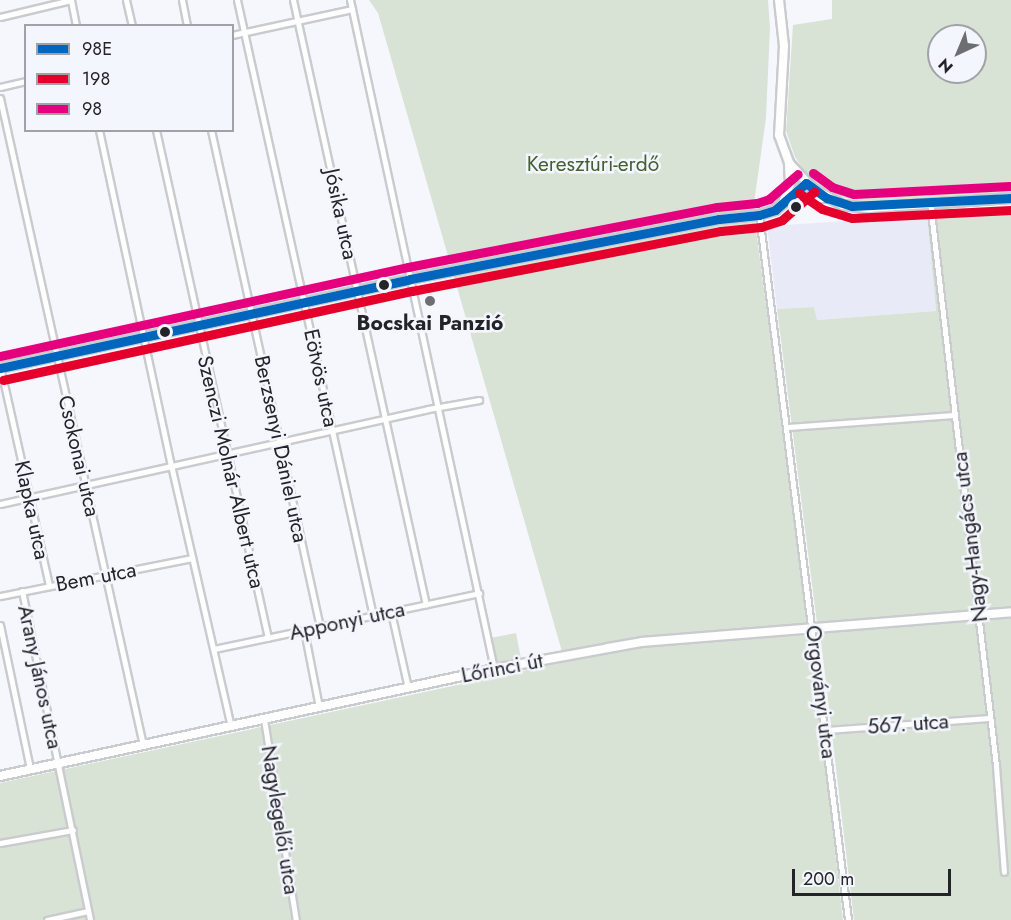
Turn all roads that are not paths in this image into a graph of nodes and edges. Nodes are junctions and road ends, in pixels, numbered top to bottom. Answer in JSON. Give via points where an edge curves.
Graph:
{"nodes":[{"id":1,"x":71,"y":0,"type":"edge"},
{"id":2,"x":126,"y":0,"type":"edge"},
{"id":3,"x":182,"y":0,"type":"edge"},
{"id":4,"x":237,"y":0,"type":"edge"},
{"id":5,"x":293,"y":0,"type":"edge"},
{"id":6,"x":350,"y":0,"type":"edge"},
{"id":7,"x":778,"y":0,"type":"edge"},
{"id":8,"x":352,"y":9,"type":"junction"},
{"id":9,"x":0,"y":17,"type":"edge"},
{"id":10,"x":298,"y":21,"type":"junction"},
{"id":11,"x":76,"y":24,"type":"edge"},
{"id":12,"x":132,"y":24,"type":"edge"},
{"id":13,"x":187,"y":24,"type":"edge"},
{"id":14,"x":244,"y":32,"type":"junction"},
{"id":15,"x":234,"y":34,"type":"edge"},
{"id":16,"x":24,"y":81,"type":"edge"},
{"id":17,"x":0,"y":87,"type":"edge"},
{"id":18,"x":0,"y":98,"type":"edge"},
{"id":19,"x":99,"y":132,"type":"edge"},
{"id":20,"x":156,"y":132,"type":"edge"},
{"id":21,"x":211,"y":132,"type":"edge"},
{"id":22,"x":789,"y":163,"type":"junction"},
{"id":23,"x":806,"y":183,"type":"junction"},
{"id":24,"x":827,"y":198,"type":"junction"},
{"id":25,"x":1011,"y":198,"type":"edge"},
{"id":26,"x":930,"y":203,"type":"junction"},
{"id":27,"x":783,"y":204,"type":"junction"},
{"id":28,"x":759,"y":215,"type":"junction"},
{"id":29,"x":410,"y":279,"type":"junction"},
{"id":30,"x":357,"y":291,"type":"junction"},
{"id":31,"x":305,"y":302,"type":"junction"},
{"id":32,"x":251,"y":314,"type":"junction"},
{"id":33,"x":198,"y":325,"type":"junction"},
{"id":34,"x":145,"y":337,"type":"junction"},
{"id":35,"x":57,"y":356,"type":"junction"},
{"id":36,"x":0,"y":367,"type":"edge"},
{"id":37,"x":479,"y":400,"type":"dead end"},
{"id":38,"x":438,"y":408,"type":"junction"},
{"id":39,"x":955,"y":415,"type":"junction"},
{"id":40,"x":386,"y":418,"type":"junction"},
{"id":41,"x":787,"y":428,"type":"junction"},
{"id":42,"x":332,"y":430,"type":"junction"},
{"id":43,"x":279,"y":441,"type":"junction"},
{"id":44,"x":226,"y":453,"type":"junction"},
{"id":45,"x":171,"y":465,"type":"junction"},
{"id":46,"x":85,"y":485,"type":"junction"},
{"id":47,"x":29,"y":497,"type":"junction"},
{"id":48,"x":0,"y":504,"type":"edge"},
{"id":49,"x":192,"y":558,"type":"junction"},
{"id":50,"x":106,"y":575,"type":"junction"},
{"id":51,"x":49,"y":586,"type":"junction"},
{"id":52,"x":22,"y":591,"type":"junction"},
{"id":53,"x":479,"y":593,"type":"junction"},
{"id":54,"x":0,"y":596,"type":"edge"},
{"id":55,"x":426,"y":604,"type":"junction"},
{"id":56,"x":391,"y":612,"type":"junction"},
{"id":57,"x":1011,"y":612,"type":"edge"},
{"id":58,"x":979,"y":615,"type":"junction"},
{"id":59,"x":373,"y":616,"type":"junction"},
{"id":60,"x":0,"y":625,"type":"edge"},
{"id":61,"x":320,"y":627,"type":"junction"},
{"id":62,"x":813,"y":629,"type":"junction"},
{"id":63,"x":304,"y":630,"type":"junction"},
{"id":64,"x":268,"y":638,"type":"junction"},
{"id":65,"x":214,"y":649,"type":"junction"},
{"id":66,"x":494,"y":669,"type":"junction"},
{"id":67,"x":408,"y":688,"type":"junction"},
{"id":68,"x":320,"y":707,"type":"junction"},
{"id":69,"x":990,"y":718,"type":"junction"},
{"id":70,"x":264,"y":719,"type":"junction"},
{"id":71,"x":231,"y":726,"type":"junction"},
{"id":72,"x":826,"y":730,"type":"junction"},
{"id":73,"x":143,"y":745,"type":"junction"},
{"id":74,"x":59,"y":764,"type":"junction"},
{"id":75,"x":30,"y":769,"type":"junction"},
{"id":76,"x":0,"y":776,"type":"edge"},
{"id":77,"x":73,"y":830,"type":"junction"},
{"id":78,"x":0,"y":843,"type":"edge"},
{"id":79,"x":1004,"y":872,"type":"dead end"},
{"id":80,"x":88,"y":911,"type":"junction"},
{"id":81,"x":47,"y":920,"type":"edge"},
{"id":82,"x":90,"y":920,"type":"edge"},
{"id":83,"x":296,"y":920,"type":"edge"},
{"id":84,"x":848,"y":920,"type":"edge"}],
"edges":[{"from":1,"to":9,"type":"street"},
{"from":1,"to":11,"type":"street"},
{"from":2,"to":12,"type":"street"},
{"from":3,"to":13,"type":"street"},
{"from":4,"to":14,"type":"street","name":"Eötvös utca"},
{"from":5,"to":10,"type":"street","name":"Jósika utca"},
{"from":6,"to":8,"type":"street"},
{"from":7,"to":22,"type":"street","via":[[784,46],[778,124]]},
{"from":8,"to":10,"type":"street"},
{"from":8,"to":29,"type":"street"},
{"from":10,"to":14,"type":"street"},
{"from":10,"to":30,"type":"street","name":"Jósika utca"},
{"from":14,"to":15,"type":"street"},
{"from":14,"to":31,"type":"street","name":"Eötvös utca"},
{"from":16,"to":17,"type":"street"},
{"from":18,"to":35,"type":"street","name":"Csokonai utca"},
{"from":19,"to":34,"type":"street"},
{"from":20,"to":33,"type":"street","name":"Szenczi Molnár Albert utca"},
{"from":21,"to":32,"type":"street","name":"Berzsenyi Dániel utca"},
{"from":22,"to":23,"type":"street"},
{"from":22,"to":27,"type":"street","via":[[790,184]]},
{"from":23,"to":24,"type":"street"},
{"from":23,"to":27,"type":"street"},
{"from":24,"to":26,"type":"street","via":[[843,205],[869,208]]},
{"from":24,"to":27,"type":"street","via":[[802,198]]},
{"from":25,"to":26,"type":"street"},
{"from":26,"to":39,"type":"street","name":"Nagy-Hangács utca"},
{"from":27,"to":28,"type":"street"},
{"from":28,"to":29,"type":"street","via":[[719,219]]},
{"from":28,"to":41,"type":"street","name":"Orgoványi utca"},
{"from":29,"to":30,"type":"street"},
{"from":29,"to":38,"type":"street"},
{"from":30,"to":31,"type":"street"},
{"from":30,"to":40,"type":"street","name":"Jósika utca"},
{"from":31,"to":32,"type":"street"},
{"from":31,"to":42,"type":"street","name":"Eötvös utca"},
{"from":32,"to":33,"type":"street"},
{"from":32,"to":43,"type":"street","name":"Berzsenyi Dániel utca"},
{"from":33,"to":34,"type":"street"},
{"from":33,"to":44,"type":"street","name":"Szenczi Molnár Albert utca"},
{"from":34,"to":35,"type":"street"},
{"from":34,"to":45,"type":"street"},
{"from":35,"to":36,"type":"street"},
{"from":35,"to":46,"type":"street","name":"Csokonai utca"},
{"from":36,"to":47,"type":"street","name":"Klapka utca"},
{"from":37,"to":38,"type":"street"},
{"from":38,"to":40,"type":"street"},
{"from":38,"to":53,"type":"street"},
{"from":39,"to":41,"type":"street"},
{"from":39,"to":58,"type":"street","name":"Nagy-Hangács utca"},
{"from":40,"to":42,"type":"street"},
{"from":40,"to":55,"type":"street","name":"Jósika utca"},
{"from":41,"to":62,"type":"street","name":"Orgoványi utca"},
{"from":42,"to":43,"type":"street"},
{"from":42,"to":59,"type":"street","name":"Eötvös utca"},
{"from":43,"to":44,"type":"street"},
{"from":43,"to":61,"type":"street","name":"Berzsenyi Dániel utca"},
{"from":44,"to":45,"type":"street"},
{"from":44,"to":64,"type":"street","name":"Szenczi Molnár Albert utca"},
{"from":45,"to":46,"type":"street"},
{"from":45,"to":49,"type":"street"},
{"from":46,"to":47,"type":"street"},
{"from":46,"to":50,"type":"street","name":"Csokonai utca"},
{"from":47,"to":48,"type":"street"},
{"from":47,"to":51,"type":"street","name":"Klapka utca"},
{"from":49,"to":50,"type":"street","name":"Bem utca"},
{"from":49,"to":65,"type":"street"},
{"from":50,"to":51,"type":"street","name":"Bem utca"},
{"from":50,"to":73,"type":"street","name":"Csokonai utca"},
{"from":51,"to":52,"type":"street","name":"Bem utca"},
{"from":52,"to":54,"type":"street","name":"Bem utca"},
{"from":52,"to":74,"type":"street","name":"Arany János utca"},
{"from":53,"to":55,"type":"street","name":"Apponyi utca"},
{"from":53,"to":66,"type":"street"},
{"from":55,"to":56,"type":"street","name":"Apponyi utca"},
{"from":56,"to":59,"type":"street","name":"Apponyi utca"},
{"from":56,"to":67,"type":"street"},
{"from":57,"to":58,"type":"street","name":"Lőrinci út"},
{"from":58,"to":62,"type":"street","name":"Lőrinci út"},
{"from":58,"to":69,"type":"street","name":"Nagy-Hangács utca"},
{"from":59,"to":61,"type":"street","name":"Apponyi utca"},
{"from":60,"to":75,"type":"street"},
{"from":61,"to":63,"type":"street","name":"Apponyi utca"},
{"from":62,"to":66,"type":"street","name":"Lőrinci út","via":[[642,642]]},
{"from":62,"to":72,"type":"street","name":"Orgoványi utca"},
{"from":63,"to":64,"type":"street","name":"Apponyi utca"},
{"from":63,"to":68,"type":"street"},
{"from":64,"to":65,"type":"street","name":"Apponyi utca"},
{"from":65,"to":71,"type":"street"},
{"from":66,"to":67,"type":"street","name":"Lőrinci út"},
{"from":67,"to":68,"type":"street","name":"Lőrinci út"},
{"from":68,"to":70,"type":"street","name":"Lőrinci út"},
{"from":69,"to":72,"type":"street","name":"567. utca"},
{"from":69,"to":79,"type":"street","name":"Nagy-Hangács utca"},
{"from":70,"to":71,"type":"street","name":"Lőrinci út"},
{"from":70,"to":83,"type":"street","name":"Nagylegelői utca"},
{"from":71,"to":73,"type":"street","name":"Lőrinci út"},
{"from":72,"to":84,"type":"street","name":"Orgoványi utca"},
{"from":73,"to":74,"type":"street","name":"Lőrinci út"},
{"from":74,"to":75,"type":"street","name":"Lőrinci út"},
{"from":74,"to":77,"type":"street","name":"Arany János utca"},
{"from":75,"to":76,"type":"street","name":"Lőrinci út"},
{"from":77,"to":78,"type":"street"},
{"from":77,"to":80,"type":"street","name":"Arany János utca"},
{"from":80,"to":81,"type":"street"},
{"from":80,"to":82,"type":"street","name":"Arany János utca"}]}
